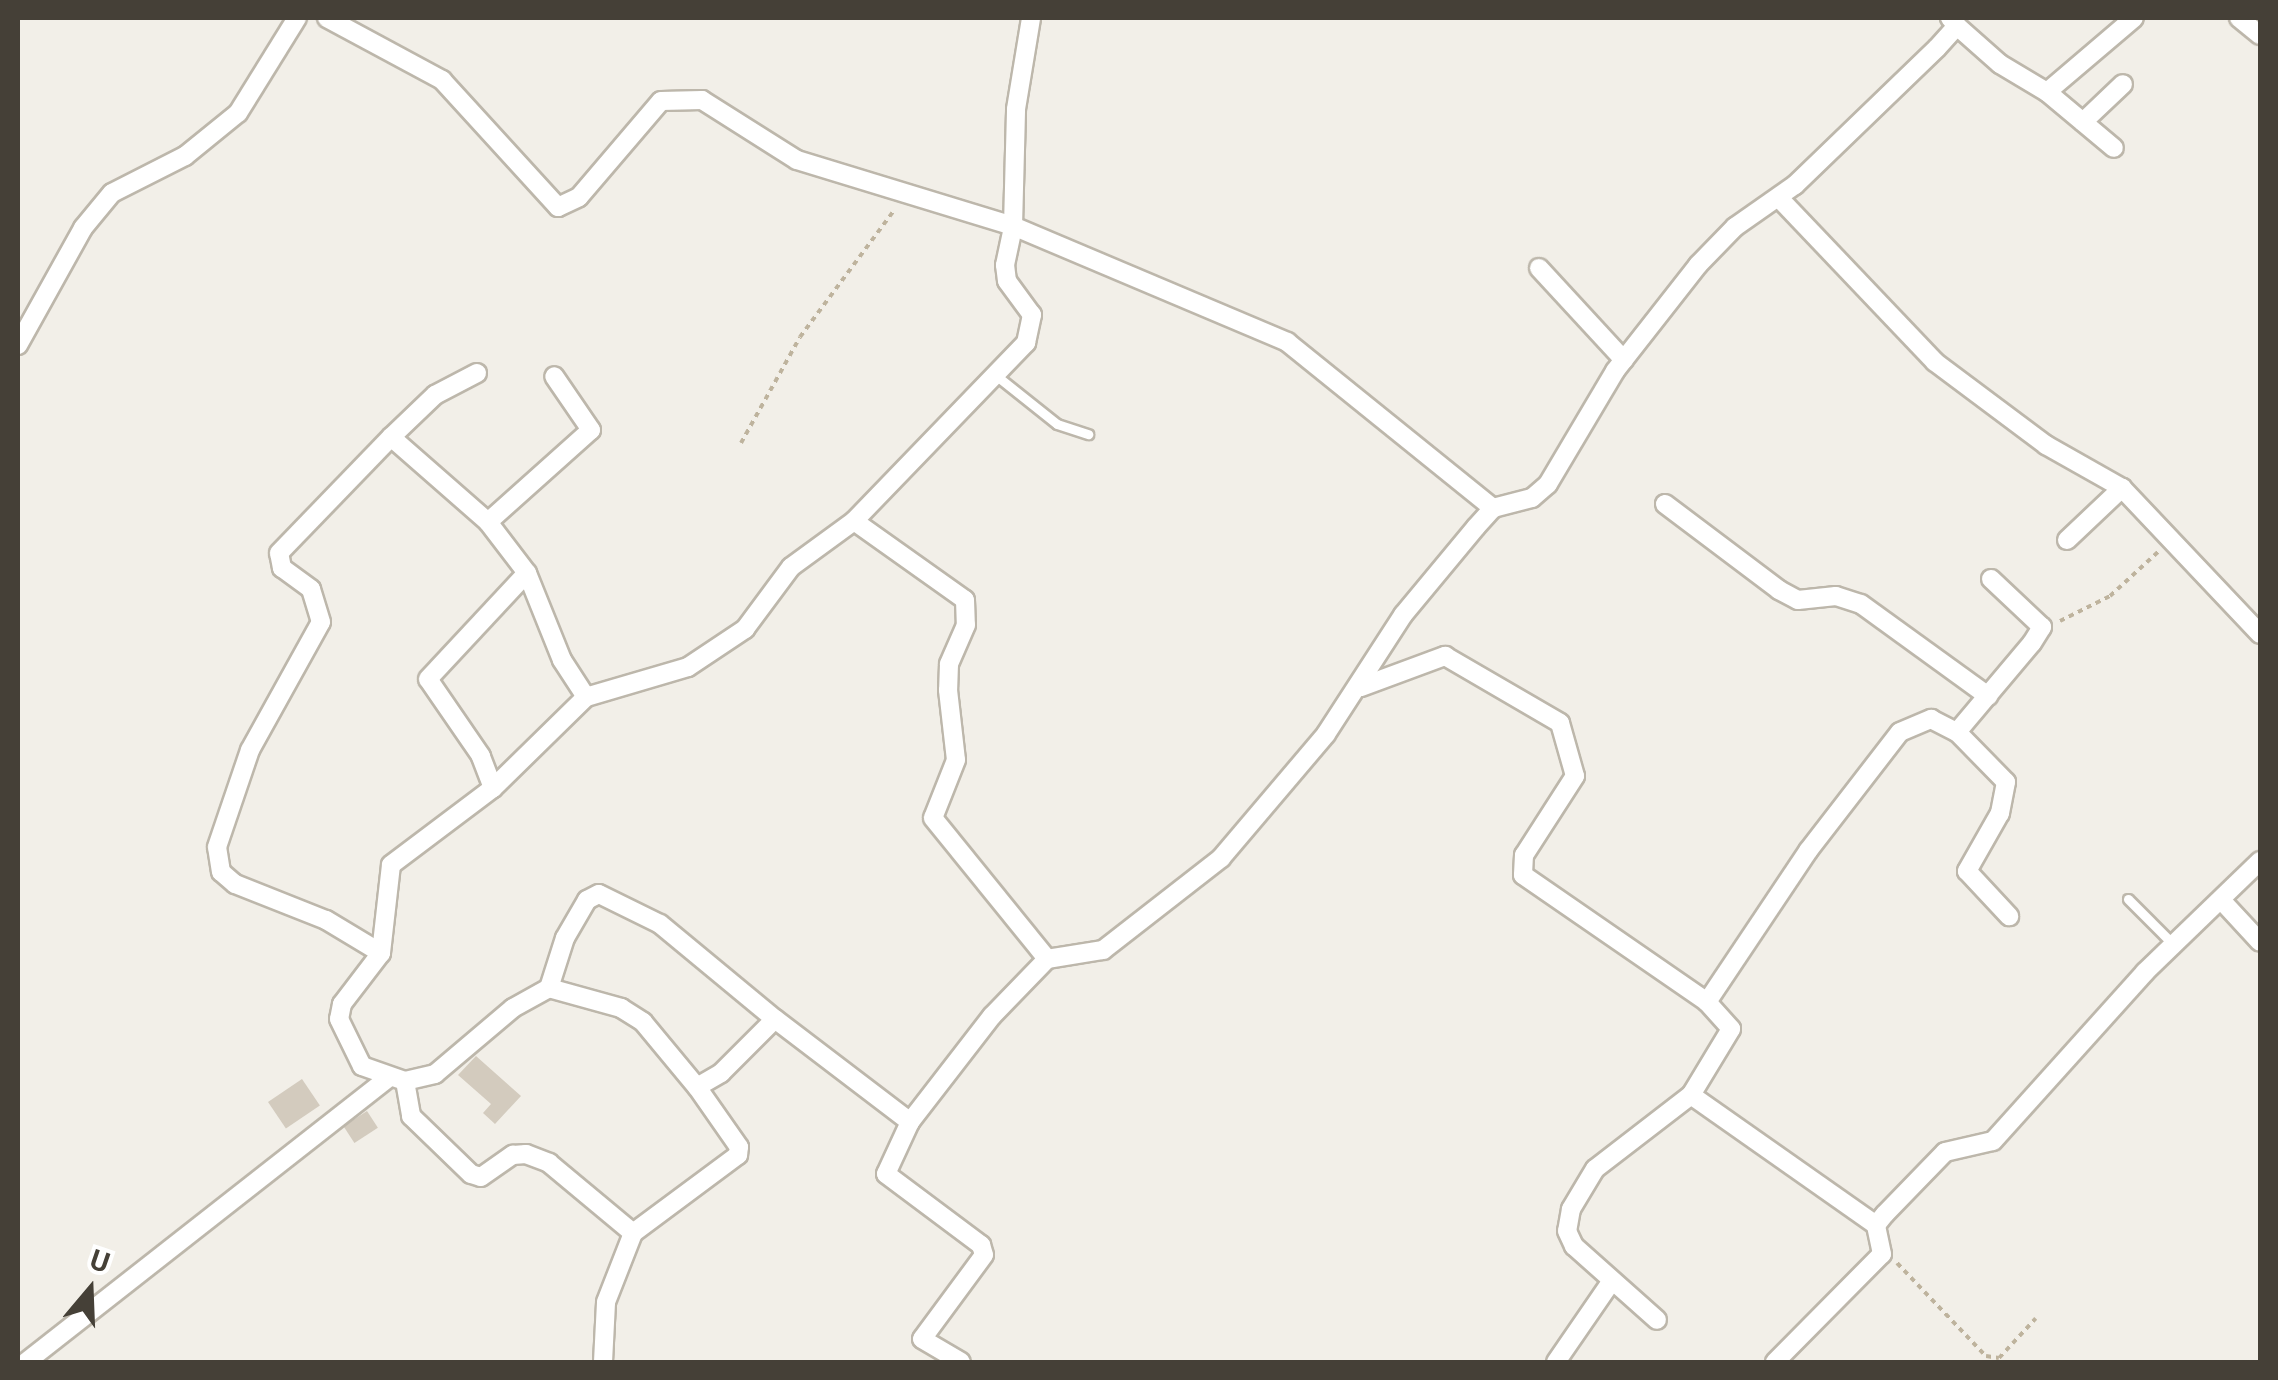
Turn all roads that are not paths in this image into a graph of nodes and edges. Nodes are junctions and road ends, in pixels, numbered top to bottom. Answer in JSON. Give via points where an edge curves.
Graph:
{"nodes":[{"id":1,"x":297,"y":18,"type":"edge"},
{"id":2,"x":327,"y":18,"type":"edge"},
{"id":3,"x":1031,"y":18,"type":"edge"},
{"id":4,"x":2134,"y":18,"type":"edge"},
{"id":5,"x":2239,"y":18,"type":"edge"},
{"id":6,"x":1954,"y":22,"type":"edge"},
{"id":7,"x":2260,"y":36,"type":"edge"},
{"id":8,"x":2123,"y":84,"type":"dead end"},
{"id":9,"x":2047,"y":92,"type":"junction"},
{"id":10,"x":2083,"y":122,"type":"junction"},
{"id":11,"x":2114,"y":148,"type":"dead end"},
{"id":12,"x":1779,"y":198,"type":"junction"},
{"id":13,"x":1013,"y":226,"type":"junction"},
{"id":14,"x":1539,"y":268,"type":"dead end"},
{"id":15,"x":18,"y":345,"type":"edge"},
{"id":16,"x":1624,"y":360,"type":"junction"},
{"id":17,"x":477,"y":373,"type":"dead end"},
{"id":18,"x":554,"y":376,"type":"dead end"},
{"id":19,"x":998,"y":377,"type":"junction"},
{"id":20,"x":1088,"y":434,"type":"dead end"},
{"id":21,"x":392,"y":438,"type":"junction"},
{"id":22,"x":2122,"y":488,"type":"junction"},
{"id":23,"x":1665,"y":504,"type":"dead end"},
{"id":24,"x":1493,"y":508,"type":"junction"},
{"id":25,"x":854,"y":521,"type":"junction"},
{"id":26,"x":488,"y":522,"type":"junction"},
{"id":27,"x":2068,"y":540,"type":"dead end"},
{"id":28,"x":528,"y":573,"type":"junction"},
{"id":29,"x":1991,"y":579,"type":"dead end"},
{"id":30,"x":2260,"y":634,"type":"edge"},
{"id":31,"x":1361,"y":687,"type":"junction"},
{"id":32,"x":1988,"y":696,"type":"junction"},
{"id":33,"x":586,"y":697,"type":"junction"},
{"id":34,"x":1957,"y":732,"type":"junction"},
{"id":35,"x":494,"y":788,"type":"junction"},
{"id":36,"x":2260,"y":860,"type":"edge"},
{"id":37,"x":2128,"y":899,"type":"dead end"},
{"id":38,"x":2223,"y":902,"type":"junction"},
{"id":39,"x":2009,"y":916,"type":"dead end"},
{"id":40,"x":2260,"y":942,"type":"edge"},
{"id":41,"x":2176,"y":948,"type":"junction"},
{"id":42,"x":381,"y":953,"type":"junction"},
{"id":43,"x":1046,"y":959,"type":"junction"},
{"id":44,"x":549,"y":988,"type":"junction"},
{"id":45,"x":1708,"y":1002,"type":"junction"},
{"id":46,"x":775,"y":1019,"type":"junction"},
{"id":47,"x":396,"y":1080,"type":"junction"},
{"id":48,"x":697,"y":1088,"type":"junction"},
{"id":49,"x":1691,"y":1095,"type":"junction"},
{"id":50,"x":910,"y":1122,"type":"junction"},
{"id":51,"x":1876,"y":1226,"type":"junction"},
{"id":52,"x":632,"y":1234,"type":"junction"},
{"id":53,"x":1610,"y":1282,"type":"junction"},
{"id":54,"x":1657,"y":1320,"type":"dead end"},
{"id":55,"x":26,"y":1362,"type":"edge"},
{"id":56,"x":602,"y":1362,"type":"edge"},
{"id":57,"x":961,"y":1362,"type":"edge"},
{"id":58,"x":1556,"y":1362,"type":"edge"},
{"id":59,"x":1775,"y":1362,"type":"edge"}],
"edges":[{"from":1,"to":15,"type":"street","via":[[238,112],[185,156],[112,193],[83,228]]},
{"from":2,"to":13,"type":"street","via":[[442,80],[558,206],[580,197],[648,112],[677,98],[717,107],[797,160]]},
{"from":3,"to":13,"type":"street","via":[[1016,109]]},
{"from":4,"to":9,"type":"street"},
{"from":5,"to":7,"type":"street"},
{"from":6,"to":9,"type":"street","via":[[2000,64]]},
{"from":6,"to":12,"type":"street"},
{"from":8,"to":10,"type":"street"},
{"from":9,"to":10,"type":"street"},
{"from":10,"to":11,"type":"street"},
{"from":12,"to":16,"type":"street","via":[[1735,227],[1698,265]]},
{"from":12,"to":22,"type":"street","via":[[1935,362],[2046,445]]},
{"from":13,"to":19,"type":"street","via":[[1007,281],[1032,315],[1032,330]]},
{"from":13,"to":24,"type":"street","via":[[1288,342]]},
{"from":14,"to":16,"type":"street"},
{"from":16,"to":24,"type":"street","via":[[1548,484],[1532,498]]},
{"from":17,"to":21,"type":"street","via":[[435,395]]},
{"from":18,"to":26,"type":"street","via":[[591,430]]},
{"from":19,"to":20,"type":"lane","via":[[1057,424]]},
{"from":19,"to":25,"type":"street"},
{"from":21,"to":26,"type":"street"},
{"from":21,"to":42,"type":"street","via":[[278,553],[282,568],[311,589],[321,622],[250,750],[217,846],[221,872],[235,884],[326,920]]},
{"from":22,"to":27,"type":"street"},
{"from":22,"to":30,"type":"street"},
{"from":23,"to":32,"type":"street","via":[[1778,590],[1798,600],[1836,596],[1861,604]]},
{"from":24,"to":31,"type":"street","via":[[1403,616]]},
{"from":25,"to":33,"type":"street","via":[[813,545],[745,629],[717,652]]},
{"from":25,"to":43,"type":"street","via":[[965,600],[966,625],[949,664],[956,760],[932,818]]},
{"from":26,"to":28,"type":"street"},
{"from":28,"to":33,"type":"street","via":[[562,660]]},
{"from":28,"to":35,"type":"street","via":[[428,680],[469,737]]},
{"from":29,"to":32,"type":"street","via":[[2042,627]]},
{"from":31,"to":43,"type":"street","via":[[1221,858],[1114,944]]},
{"from":31,"to":45,"type":"street","via":[[1444,656],[1560,723],[1576,776],[1524,856],[1523,875]]},
{"from":32,"to":34,"type":"street"},
{"from":33,"to":35,"type":"street"},
{"from":34,"to":39,"type":"street","via":[[2006,782],[2000,814],[1967,871]]},
{"from":34,"to":45,"type":"street","via":[[1931,719],[1900,732],[1808,852]]},
{"from":35,"to":42,"type":"street","via":[[391,865]]},
{"from":36,"to":38,"type":"street"},
{"from":37,"to":41,"type":"lane"},
{"from":38,"to":40,"type":"street"},
{"from":38,"to":41,"type":"street"},
{"from":41,"to":51,"type":"street","via":[[2145,972],[1994,1141],[1945,1152]]},
{"from":42,"to":47,"type":"street","via":[[342,1004],[340,1018],[362,1066]]},
{"from":43,"to":50,"type":"street"},
{"from":44,"to":46,"type":"street","via":[[565,938],[587,900],[599,894],[660,924]]},
{"from":44,"to":47,"type":"street","via":[[513,1008],[435,1074]]},
{"from":44,"to":48,"type":"street","via":[[622,1008],[643,1022]]},
{"from":45,"to":49,"type":"street","via":[[1731,1029],[1730,1040]]},
{"from":46,"to":48,"type":"street"},
{"from":46,"to":50,"type":"street"},
{"from":47,"to":52,"type":"street","via":[[410,1116],[470,1174],[481,1177],[513,1155],[526,1154],[550,1163]]},
{"from":47,"to":55,"type":"street"},
{"from":48,"to":52,"type":"street","via":[[739,1147],[738,1155]]},
{"from":49,"to":51,"type":"street"},
{"from":49,"to":53,"type":"street","via":[[1578,1189],[1568,1231]]},
{"from":50,"to":57,"type":"street","via":[[886,1174],[982,1245],[984,1256],[922,1339]]},
{"from":51,"to":59,"type":"street","via":[[1884,1249]]},
{"from":52,"to":56,"type":"street","via":[[606,1302]]},
{"from":53,"to":54,"type":"street"},
{"from":53,"to":58,"type":"street"}]}
